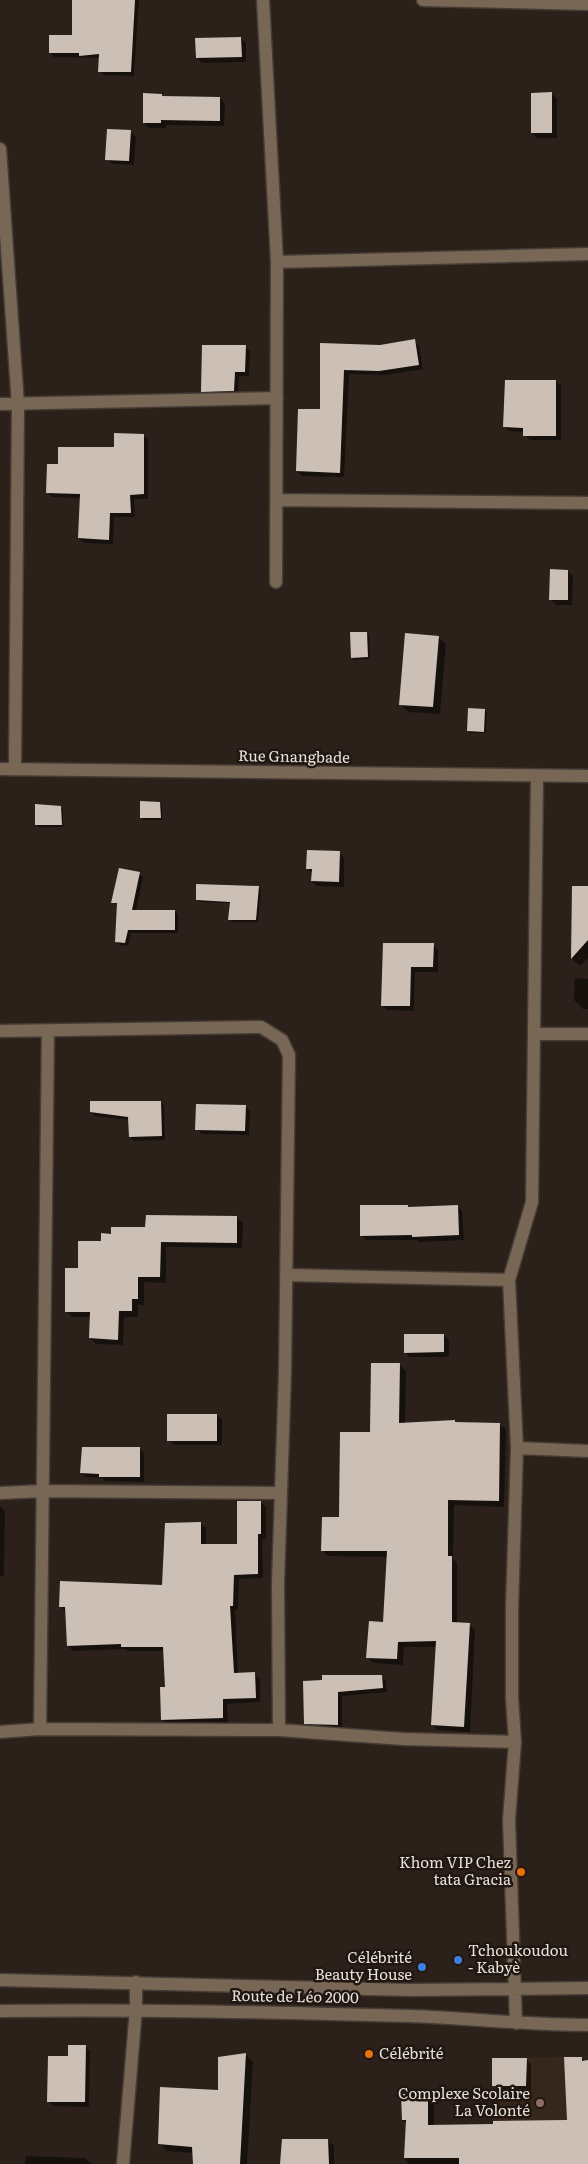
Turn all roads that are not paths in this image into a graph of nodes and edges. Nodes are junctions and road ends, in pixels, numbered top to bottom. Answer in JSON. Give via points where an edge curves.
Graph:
{"nodes":[{"id":1,"x":263,"y":0,"type":"edge"},
{"id":2,"x":423,"y":0,"type":"edge"},
{"id":3,"x":588,"y":4,"type":"edge"},
{"id":4,"x":0,"y":150,"type":"edge"},
{"id":5,"x":588,"y":254,"type":"edge"},
{"id":6,"x":277,"y":262,"type":"junction"},
{"id":7,"x":277,"y":398,"type":"junction"},
{"id":8,"x":0,"y":404,"type":"edge"},
{"id":9,"x":18,"y":405,"type":"junction"},
{"id":10,"x":276,"y":500,"type":"junction"},
{"id":11,"x":588,"y":503,"type":"edge"},
{"id":12,"x":276,"y":582,"type":"dead end"},
{"id":13,"x":0,"y":769,"type":"edge"},
{"id":14,"x":15,"y":769,"type":"junction"},
{"id":15,"x":588,"y":776,"type":"edge"},
{"id":16,"x":538,"y":777,"type":"junction"},
{"id":17,"x":0,"y":1031,"type":"edge"},
{"id":18,"x":48,"y":1031,"type":"junction"},
{"id":19,"x":534,"y":1034,"type":"junction"},
{"id":20,"x":588,"y":1034,"type":"edge"},
{"id":21,"x":287,"y":1275,"type":"junction"},
{"id":22,"x":508,"y":1280,"type":"junction"},
{"id":23,"x":517,"y":1448,"type":"junction"},
{"id":24,"x":588,"y":1451,"type":"edge"},
{"id":25,"x":43,"y":1492,"type":"junction"},
{"id":26,"x":0,"y":1493,"type":"edge"},
{"id":27,"x":281,"y":1493,"type":"junction"},
{"id":28,"x":40,"y":1729,"type":"junction"},
{"id":29,"x":279,"y":1730,"type":"junction"},
{"id":30,"x":0,"y":1732,"type":"edge"},
{"id":31,"x":514,"y":1742,"type":"junction"},
{"id":32,"x":0,"y":1980,"type":"edge"},
{"id":33,"x":136,"y":1982,"type":"junction"},
{"id":34,"x":516,"y":1988,"type":"junction"},
{"id":35,"x":588,"y":1988,"type":"edge"},
{"id":36,"x":136,"y":2010,"type":"junction"},
{"id":37,"x":0,"y":2012,"type":"edge"},
{"id":38,"x":516,"y":2023,"type":"junction"},
{"id":39,"x":588,"y":2025,"type":"edge"},
{"id":40,"x":123,"y":2164,"type":"edge"}],
"edges":[{"from":1,"to":6,"type":"street"},
{"from":2,"to":3,"type":"street"},
{"from":4,"to":9,"type":"street"},
{"from":5,"to":6,"type":"street"},
{"from":6,"to":7,"type":"street"},
{"from":7,"to":9,"type":"street"},
{"from":7,"to":10,"type":"street"},
{"from":8,"to":9,"type":"street"},
{"from":9,"to":14,"type":"street"},
{"from":10,"to":11,"type":"street"},
{"from":10,"to":12,"type":"street"},
{"from":13,"to":14,"type":"street","name":"Rue Gnangbade"},
{"from":14,"to":16,"type":"street","name":"Rue Gnangbade"},
{"from":15,"to":16,"type":"street","name":"Rue Gnangbade"},
{"from":16,"to":19,"type":"street"},
{"from":17,"to":18,"type":"street"},
{"from":18,"to":21,"type":"street","via":[[261,1027],[282,1040],[289,1055]]},
{"from":18,"to":25,"type":"street"},
{"from":19,"to":20,"type":"street"},
{"from":19,"to":22,"type":"street","via":[[532,1202]]},
{"from":21,"to":22,"type":"street"},
{"from":21,"to":27,"type":"street"},
{"from":22,"to":23,"type":"street"},
{"from":23,"to":24,"type":"street"},
{"from":23,"to":31,"type":"street","via":[[512,1607]]},
{"from":25,"to":26,"type":"street"},
{"from":25,"to":27,"type":"street"},
{"from":25,"to":28,"type":"street"},
{"from":27,"to":29,"type":"street"},
{"from":28,"to":29,"type":"street"},
{"from":28,"to":30,"type":"street"},
{"from":29,"to":31,"type":"street","via":[[403,1740]]},
{"from":31,"to":34,"type":"street","via":[[509,1820]]},
{"from":32,"to":33,"type":"street","name":"Route de Léo 2000"},
{"from":33,"to":34,"type":"street","name":"Route de Léo 2000","via":[[411,1990]]},
{"from":33,"to":36,"type":"street"},
{"from":34,"to":35,"type":"street","name":"Route de Léo 2000"},
{"from":34,"to":38,"type":"street"},
{"from":36,"to":37,"type":"street","name":"Route de Léo 2000"},
{"from":36,"to":38,"type":"street","name":"Route de Léo 2000","via":[[461,2018]]},
{"from":36,"to":40,"type":"street"},
{"from":38,"to":39,"type":"street","name":"Route de Léo 2000"}]}
